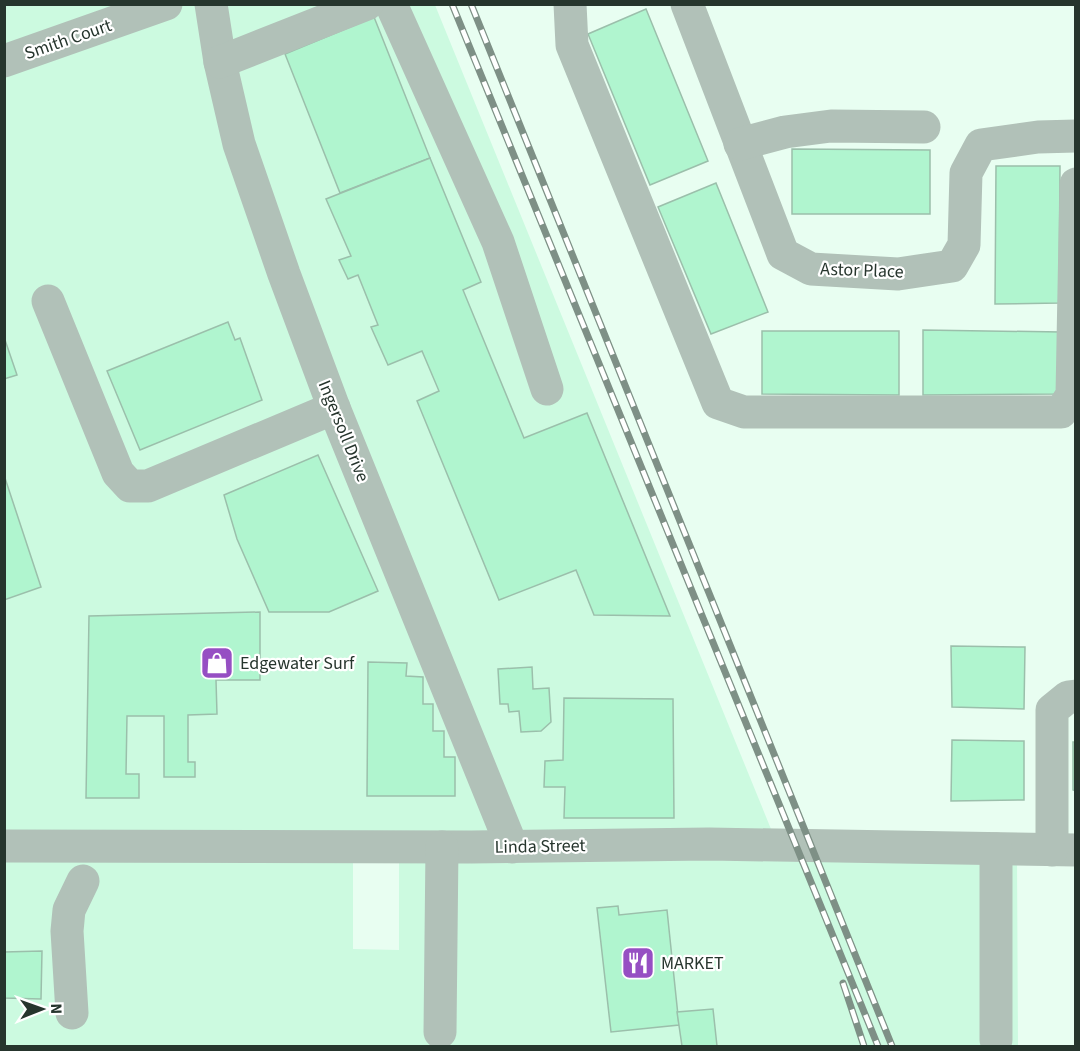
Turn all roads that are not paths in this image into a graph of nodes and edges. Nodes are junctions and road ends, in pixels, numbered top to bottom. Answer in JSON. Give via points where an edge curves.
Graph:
{"nodes":[{"id":1,"x":166,"y":4,"type":"edge"},
{"id":2,"x":211,"y":4,"type":"edge"},
{"id":3,"x":367,"y":4,"type":"edge"},
{"id":4,"x":391,"y":4,"type":"edge"},
{"id":5,"x":570,"y":4,"type":"edge"},
{"id":6,"x":687,"y":4,"type":"edge"},
{"id":7,"x":4,"y":61,"type":"edge"},
{"id":8,"x":220,"y":62,"type":"junction"},
{"id":9,"x":924,"y":127,"type":"dead end"},
{"id":10,"x":1076,"y":136,"type":"edge"},
{"id":11,"x":740,"y":144,"type":"junction"},
{"id":12,"x":1076,"y":184,"type":"edge"},
{"id":13,"x":48,"y":301,"type":"dead end"},
{"id":14,"x":547,"y":389,"type":"dead end"},
{"id":15,"x":334,"y":408,"type":"junction"},
{"id":16,"x":1076,"y":696,"type":"edge"},
{"id":17,"x":4,"y":846,"type":"edge"},
{"id":18,"x":442,"y":847,"type":"junction"},
{"id":19,"x":512,"y":847,"type":"junction"},
{"id":20,"x":996,"y":849,"type":"junction"},
{"id":21,"x":1064,"y":850,"type":"edge"},
{"id":22,"x":83,"y":881,"type":"dead end"},
{"id":23,"x":72,"y":1013,"type":"dead end"},
{"id":24,"x":440,"y":1032,"type":"dead end"},
{"id":25,"x":996,"y":1040,"type":"dead end"}],
"edges":[{"from":1,"to":7,"type":"street","name":"Smith Court"},
{"from":2,"to":8,"type":"street","name":"Ingersoll Drive"},
{"from":3,"to":8,"type":"street"},
{"from":4,"to":14,"type":"street","via":[[498,242]]},
{"from":5,"to":12,"type":"street","via":[[572,45],[718,403],[744,412],[1061,412],[1072,394]]},
{"from":6,"to":11,"type":"street","name":"Astor Place"},
{"from":8,"to":15,"type":"street","name":"Ingersoll Drive","via":[[239,144]]},
{"from":9,"to":11,"type":"street","via":[[831,126],[785,132]]},
{"from":10,"to":11,"type":"street","name":"Astor Place","via":[[981,145],[966,173],[964,245],[952,266],[898,274],[811,269],[783,254]]},
{"from":13,"to":15,"type":"street","via":[[118,473],[130,486],[148,486]]},
{"from":15,"to":19,"type":"street","name":"Ingersoll Drive"},
{"from":16,"to":21,"type":"street","via":[[1068,697],[1052,710]]},
{"from":17,"to":18,"type":"street","name":"Linda Street"},
{"from":18,"to":19,"type":"street","name":"Linda Street"},
{"from":18,"to":24,"type":"street"},
{"from":19,"to":20,"type":"street","name":"Linda Street","via":[[709,844]]},
{"from":20,"to":21,"type":"street","name":"Linda Street"},
{"from":20,"to":25,"type":"street"},
{"from":22,"to":23,"type":"street","via":[[69,910],[67,931]]}]}
